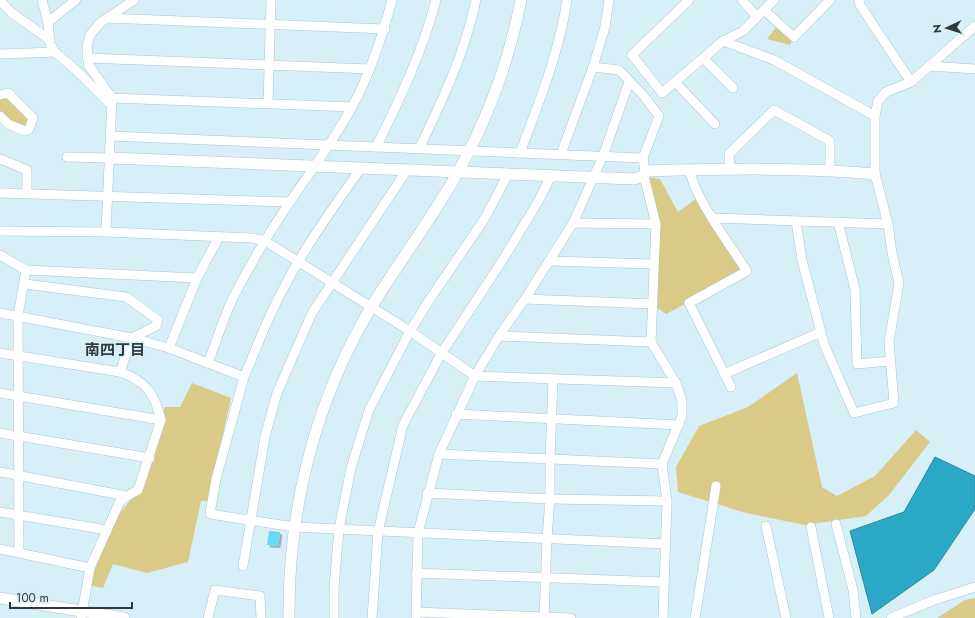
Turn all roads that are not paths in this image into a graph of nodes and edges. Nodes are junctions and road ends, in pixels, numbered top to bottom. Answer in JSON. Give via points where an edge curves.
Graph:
{"nodes":[{"id":1,"x":42,"y":0,"type":"edge"},
{"id":2,"x":76,"y":0,"type":"edge"},
{"id":3,"x":134,"y":0,"type":"edge"},
{"id":4,"x":271,"y":0,"type":"edge"},
{"id":5,"x":392,"y":0,"type":"edge"},
{"id":6,"x":436,"y":0,"type":"edge"},
{"id":7,"x":476,"y":0,"type":"edge"},
{"id":8,"x":521,"y":0,"type":"edge"},
{"id":9,"x":567,"y":0,"type":"edge"},
{"id":10,"x":609,"y":0,"type":"edge"},
{"id":11,"x":688,"y":0,"type":"edge"},
{"id":12,"x":742,"y":0,"type":"edge"},
{"id":13,"x":774,"y":0,"type":"edge"},
{"id":14,"x":830,"y":0,"type":"edge"},
{"id":15,"x":859,"y":0,"type":"edge"},
{"id":16,"x":0,"y":1,"type":"edge"},
{"id":17,"x":761,"y":13,"type":"junction"},
{"id":18,"x":107,"y":18,"type":"junction"},
{"id":19,"x":48,"y":22,"type":"junction"},
{"id":20,"x":270,"y":25,"type":"junction"},
{"id":21,"x":975,"y":26,"type":"edge"},
{"id":22,"x":385,"y":29,"type":"junction"},
{"id":23,"x":50,"y":40,"type":"junction"},
{"id":24,"x":723,"y":41,"type":"junction"},
{"id":25,"x":55,"y":52,"type":"junction"},
{"id":26,"x":0,"y":54,"type":"edge"},
{"id":27,"x":88,"y":58,"type":"junction"},
{"id":28,"x":703,"y":58,"type":"junction"},
{"id":29,"x":269,"y":65,"type":"junction"},
{"id":30,"x":928,"y":66,"type":"junction"},
{"id":31,"x":593,"y":67,"type":"junction"},
{"id":32,"x":975,"y":68,"type":"edge"},
{"id":33,"x":370,"y":69,"type":"junction"},
{"id":34,"x":629,"y":82,"type":"junction"},
{"id":35,"x":674,"y":82,"type":"junction"},
{"id":36,"x":911,"y":82,"type":"junction"},
{"id":37,"x":733,"y":88,"type":"dead end"},
{"id":38,"x":0,"y":95,"type":"edge"},
{"id":39,"x":111,"y":101,"type":"junction"},
{"id":40,"x":268,"y":104,"type":"junction"},
{"id":41,"x":352,"y":107,"type":"junction"},
{"id":42,"x":0,"y":116,"type":"edge"},
{"id":43,"x":875,"y":116,"type":"junction"},
{"id":44,"x":715,"y":124,"type":"dead end"},
{"id":45,"x":111,"y":136,"type":"junction"},
{"id":46,"x":329,"y":145,"type":"junction"},
{"id":47,"x":376,"y":148,"type":"junction"},
{"id":48,"x":419,"y":149,"type":"junction"},
{"id":49,"x":469,"y":151,"type":"junction"},
{"id":50,"x":520,"y":153,"type":"junction"},
{"id":51,"x":561,"y":154,"type":"junction"},
{"id":52,"x":603,"y":156,"type":"junction"},
{"id":53,"x":67,"y":157,"type":"dead end"},
{"id":54,"x":110,"y":158,"type":"junction"},
{"id":55,"x":643,"y":158,"type":"junction"},
{"id":56,"x":0,"y":159,"type":"edge"},
{"id":57,"x":315,"y":167,"type":"junction"},
{"id":58,"x":361,"y":168,"type":"junction"},
{"id":59,"x":407,"y":170,"type":"junction"},
{"id":60,"x":690,"y":170,"type":"junction"},
{"id":61,"x":730,"y":170,"type":"junction"},
{"id":62,"x":830,"y":170,"type":"junction"},
{"id":63,"x":457,"y":172,"type":"junction"},
{"id":64,"x":644,"y":173,"type":"junction"},
{"id":65,"x":508,"y":174,"type":"junction"},
{"id":66,"x":875,"y":174,"type":"junction"},
{"id":67,"x":551,"y":176,"type":"junction"},
{"id":68,"x":594,"y":177,"type":"junction"},
{"id":69,"x":0,"y":193,"type":"edge"},
{"id":70,"x":27,"y":193,"type":"junction"},
{"id":71,"x":108,"y":195,"type":"junction"},
{"id":72,"x":289,"y":202,"type":"junction"},
{"id":73,"x":713,"y":218,"type":"junction"},
{"id":74,"x":796,"y":221,"type":"junction"},
{"id":75,"x":838,"y":222,"type":"junction"},
{"id":76,"x":573,"y":223,"type":"junction"},
{"id":77,"x":656,"y":224,"type":"junction"},
{"id":78,"x":888,"y":224,"type":"junction"},
{"id":79,"x":0,"y":232,"type":"edge"},
{"id":80,"x":106,"y":232,"type":"junction"},
{"id":81,"x":219,"y":237,"type":"junction"},
{"id":82,"x":265,"y":240,"type":"junction"},
{"id":83,"x":0,"y":255,"type":"edge"},
{"id":84,"x":550,"y":261,"type":"junction"},
{"id":85,"x":299,"y":262,"type":"junction"},
{"id":86,"x":654,"y":264,"type":"junction"},
{"id":87,"x":26,"y":270,"type":"junction"},
{"id":88,"x":197,"y":278,"type":"junction"},
{"id":89,"x":332,"y":283,"type":"junction"},
{"id":90,"x":25,"y":284,"type":"junction"},
{"id":91,"x":526,"y":299,"type":"junction"},
{"id":92,"x":653,"y":304,"type":"junction"},
{"id":93,"x":371,"y":308,"type":"junction"},
{"id":94,"x":0,"y":313,"type":"edge"},
{"id":95,"x":18,"y":316,"type":"junction"},
{"id":96,"x":410,"y":331,"type":"junction"},
{"id":97,"x":821,"y":332,"type":"junction"},
{"id":98,"x":499,"y":336,"type":"junction"},
{"id":99,"x":132,"y":338,"type":"junction"},
{"id":100,"x":651,"y":342,"type":"junction"},
{"id":101,"x":169,"y":348,"type":"junction"},
{"id":102,"x":0,"y":353,"type":"edge"},
{"id":103,"x":442,"y":354,"type":"junction"},
{"id":104,"x":18,"y":356,"type":"junction"},
{"id":105,"x":890,"y":361,"type":"junction"},
{"id":106,"x":208,"y":363,"type":"junction"},
{"id":107,"x":120,"y":372,"type":"junction"},
{"id":108,"x":724,"y":374,"type":"junction"},
{"id":109,"x":474,"y":376,"type":"junction"},
{"id":110,"x":244,"y":377,"type":"junction"},
{"id":111,"x":554,"y":379,"type":"junction"},
{"id":112,"x":676,"y":383,"type":"junction"},
{"id":113,"x":731,"y":387,"type":"dead end"},
{"id":114,"x":0,"y":393,"type":"edge"},
{"id":115,"x":18,"y":396,"type":"junction"},
{"id":116,"x":456,"y":414,"type":"junction"},
{"id":117,"x":161,"y":420,"type":"junction"},
{"id":118,"x":551,"y":420,"type":"junction"},
{"id":119,"x":679,"y":425,"type":"junction"},
{"id":120,"x":0,"y":433,"type":"edge"},
{"id":121,"x":17,"y":436,"type":"junction"},
{"id":122,"x":439,"y":454,"type":"junction"},
{"id":123,"x":150,"y":458,"type":"junction"},
{"id":124,"x":550,"y":460,"type":"junction"},
{"id":125,"x":662,"y":464,"type":"junction"},
{"id":126,"x":0,"y":472,"type":"edge"},
{"id":127,"x":18,"y":475,"type":"junction"},
{"id":128,"x":716,"y":486,"type":"dead end"},
{"id":129,"x":427,"y":493,"type":"junction"},
{"id":130,"x":127,"y":496,"type":"junction"},
{"id":131,"x":550,"y":499,"type":"junction"},
{"id":132,"x":668,"y":501,"type":"junction"},
{"id":133,"x":0,"y":512,"type":"edge"},
{"id":134,"x":18,"y":515,"type":"junction"},
{"id":135,"x":250,"y":521,"type":"junction"},
{"id":136,"x":836,"y":524,"type":"dead end"},
{"id":137,"x":766,"y":526,"type":"dead end"},
{"id":138,"x":294,"y":527,"type":"junction"},
{"id":139,"x":811,"y":528,"type":"dead end"},
{"id":140,"x":107,"y":530,"type":"junction"},
{"id":141,"x":339,"y":530,"type":"junction"},
{"id":142,"x":378,"y":532,"type":"junction"},
{"id":143,"x":418,"y":533,"type":"junction"},
{"id":144,"x":547,"y":538,"type":"junction"},
{"id":145,"x":665,"y":544,"type":"junction"},
{"id":146,"x":0,"y":549,"type":"edge"},
{"id":147,"x":19,"y":552,"type":"junction"},
{"id":148,"x":243,"y":566,"type":"dead end"},
{"id":149,"x":90,"y":568,"type":"junction"},
{"id":150,"x":416,"y":573,"type":"junction"},
{"id":151,"x":545,"y":578,"type":"junction"},
{"id":152,"x":664,"y":582,"type":"junction"},
{"id":153,"x":975,"y":587,"type":"edge"},
{"id":154,"x":0,"y":598,"type":"edge"},
{"id":155,"x":81,"y":614,"type":"edge"},
{"id":156,"x":416,"y":615,"type":"edge"},
{"id":157,"x":544,"y":617,"type":"edge"},
{"id":158,"x":124,"y":618,"type":"edge"},
{"id":159,"x":208,"y":618,"type":"edge"},
{"id":160,"x":261,"y":618,"type":"edge"},
{"id":161,"x":289,"y":618,"type":"edge"},
{"id":162,"x":334,"y":618,"type":"edge"},
{"id":163,"x":372,"y":618,"type":"edge"},
{"id":164,"x":571,"y":618,"type":"edge"},
{"id":165,"x":663,"y":618,"type":"edge"},
{"id":166,"x":695,"y":618,"type":"edge"},
{"id":167,"x":786,"y":618,"type":"edge"},
{"id":168,"x":829,"y":618,"type":"edge"},
{"id":169,"x":856,"y":618,"type":"edge"},
{"id":170,"x":891,"y":618,"type":"edge"}],
"edges":[{"from":1,"to":19,"type":"street"},
{"from":2,"to":19,"type":"street"},
{"from":3,"to":18,"type":"street"},
{"from":4,"to":20,"type":"street"},
{"from":5,"to":22,"type":"street"},
{"from":6,"to":47,"type":"street","via":[[427,35],[401,100]]},
{"from":7,"to":48,"type":"street","via":[[462,52]]},
{"from":8,"to":49,"type":"street","via":[[509,51]]},
{"from":9,"to":50,"type":"street","via":[[563,26]]},
{"from":10,"to":31,"type":"street","via":[[605,27]]},
{"from":11,"to":35,"type":"street","via":[[632,55],[662,93]]},
{"from":12,"to":17,"type":"street"},
{"from":13,"to":17,"type":"street"},
{"from":14,"to":17,"type":"street","via":[[794,37]]},
{"from":15,"to":36,"type":"street"},
{"from":16,"to":23,"type":"street","via":[[12,13]]},
{"from":17,"to":24,"type":"street","via":[[743,31]]},
{"from":18,"to":20,"type":"street"},
{"from":18,"to":27,"type":"street","via":[[90,35],[87,46]]},
{"from":19,"to":23,"type":"street"},
{"from":20,"to":22,"type":"street"},
{"from":20,"to":29,"type":"street"},
{"from":21,"to":30,"type":"street"},
{"from":22,"to":33,"type":"street"},
{"from":23,"to":25,"type":"street"},
{"from":24,"to":28,"type":"street"},
{"from":24,"to":43,"type":"street","via":[[774,60]]},
{"from":25,"to":26,"type":"street"},
{"from":25,"to":39,"type":"street"},
{"from":27,"to":29,"type":"street"},
{"from":27,"to":39,"type":"street","via":[[89,66]]},
{"from":28,"to":35,"type":"street"},
{"from":28,"to":37,"type":"street"},
{"from":29,"to":33,"type":"street"},
{"from":29,"to":40,"type":"street"},
{"from":30,"to":32,"type":"street"},
{"from":30,"to":36,"type":"street"},
{"from":31,"to":34,"type":"street","via":[[619,70]]},
{"from":31,"to":51,"type":"street"},
{"from":33,"to":41,"type":"street"},
{"from":34,"to":52,"type":"street"},
{"from":34,"to":55,"type":"street","via":[[659,116]]},
{"from":35,"to":44,"type":"street"},
{"from":36,"to":43,"type":"street","via":[[886,92],[878,101]]},
{"from":38,"to":42,"type":"street","via":[[8,93],[33,118],[29,129],[25,131],[14,128]]},
{"from":39,"to":40,"type":"street"},
{"from":39,"to":45,"type":"street"},
{"from":40,"to":41,"type":"street"},
{"from":41,"to":46,"type":"street"},
{"from":43,"to":66,"type":"street"},
{"from":45,"to":46,"type":"street"},
{"from":45,"to":54,"type":"street"},
{"from":46,"to":47,"type":"street"},
{"from":46,"to":57,"type":"street"},
{"from":47,"to":48,"type":"street"},
{"from":48,"to":49,"type":"street"},
{"from":49,"to":50,"type":"street"},
{"from":49,"to":63,"type":"street"},
{"from":50,"to":51,"type":"street"},
{"from":51,"to":52,"type":"street"},
{"from":52,"to":55,"type":"street"},
{"from":52,"to":68,"type":"street"},
{"from":53,"to":54,"type":"street"},
{"from":54,"to":57,"type":"street"},
{"from":54,"to":71,"type":"street"},
{"from":55,"to":64,"type":"street"},
{"from":56,"to":70,"type":"street","via":[[28,170]]},
{"from":57,"to":58,"type":"street"},
{"from":57,"to":72,"type":"street"},
{"from":58,"to":59,"type":"street"},
{"from":58,"to":85,"type":"street"},
{"from":59,"to":63,"type":"street"},
{"from":59,"to":89,"type":"street"},
{"from":60,"to":61,"type":"street"},
{"from":60,"to":64,"type":"street"},
{"from":60,"to":73,"type":"street","via":[[691,180]]},
{"from":61,"to":62,"type":"street"},
{"from":61,"to":62,"type":"street","via":[[729,154],[774,110],[830,141]]},
{"from":62,"to":66,"type":"street"},
{"from":63,"to":65,"type":"street"},
{"from":63,"to":93,"type":"street"},
{"from":64,"to":68,"type":"street","via":[[634,179]]},
{"from":64,"to":77,"type":"street"},
{"from":65,"to":67,"type":"street"},
{"from":65,"to":96,"type":"street","via":[[485,218]]},
{"from":66,"to":78,"type":"street"},
{"from":67,"to":68,"type":"street"},
{"from":67,"to":103,"type":"street","via":[[504,258]]},
{"from":68,"to":76,"type":"street"},
{"from":69,"to":70,"type":"street"},
{"from":70,"to":71,"type":"street"},
{"from":71,"to":72,"type":"street"},
{"from":71,"to":80,"type":"street"},
{"from":72,"to":82,"type":"street"},
{"from":73,"to":74,"type":"street"},
{"from":73,"to":108,"type":"street","via":[[748,271],[689,303]]},
{"from":74,"to":75,"type":"street"},
{"from":74,"to":97,"type":"street","via":[[802,260]]},
{"from":75,"to":78,"type":"street"},
{"from":75,"to":105,"type":"street","via":[[855,289],[857,364]]},
{"from":76,"to":77,"type":"street"},
{"from":76,"to":84,"type":"street"},
{"from":77,"to":86,"type":"street"},
{"from":78,"to":105,"type":"street","via":[[899,283],[889,342]]},
{"from":79,"to":80,"type":"street"},
{"from":80,"to":81,"type":"street"},
{"from":81,"to":82,"type":"street"},
{"from":81,"to":88,"type":"street"},
{"from":82,"to":85,"type":"street"},
{"from":82,"to":106,"type":"street","via":[[232,301]]},
{"from":83,"to":87,"type":"street"},
{"from":84,"to":86,"type":"street"},
{"from":84,"to":91,"type":"street"},
{"from":85,"to":89,"type":"street"},
{"from":85,"to":110,"type":"street","via":[[269,317]]},
{"from":86,"to":92,"type":"street"},
{"from":87,"to":88,"type":"street"},
{"from":87,"to":90,"type":"street"},
{"from":88,"to":101,"type":"street"},
{"from":89,"to":93,"type":"street"},
{"from":89,"to":135,"type":"street","via":[[312,314],[277,393],[265,437]]},
{"from":90,"to":95,"type":"street"},
{"from":90,"to":99,"type":"street","via":[[126,298],[158,320],[156,326]]},
{"from":91,"to":92,"type":"street"},
{"from":91,"to":98,"type":"street"},
{"from":92,"to":100,"type":"street"},
{"from":93,"to":96,"type":"street"},
{"from":93,"to":138,"type":"street","via":[[336,374],[324,407],[301,487]]},
{"from":94,"to":95,"type":"street"},
{"from":95,"to":99,"type":"street"},
{"from":95,"to":104,"type":"street"},
{"from":96,"to":103,"type":"street"},
{"from":96,"to":141,"type":"street","via":[[369,410],[351,468]]},
{"from":97,"to":105,"type":"street","via":[[854,413],[894,403]]},
{"from":97,"to":108,"type":"street"},
{"from":98,"to":100,"type":"street"},
{"from":98,"to":109,"type":"street"},
{"from":99,"to":101,"type":"street"},
{"from":99,"to":107,"type":"street"},
{"from":100,"to":112,"type":"street"},
{"from":101,"to":106,"type":"street"},
{"from":102,"to":104,"type":"street"},
{"from":103,"to":109,"type":"street"},
{"from":103,"to":142,"type":"street","via":[[403,424]]},
{"from":104,"to":107,"type":"street"},
{"from":104,"to":115,"type":"street"},
{"from":106,"to":110,"type":"street"},
{"from":107,"to":117,"type":"street","via":[[133,377],[149,389],[158,406]]},
{"from":108,"to":113,"type":"street"},
{"from":109,"to":111,"type":"street"},
{"from":109,"to":116,"type":"street"},
{"from":110,"to":135,"type":"street","via":[[216,479],[210,514]]},
{"from":111,"to":112,"type":"street"},
{"from":111,"to":118,"type":"street"},
{"from":112,"to":119,"type":"street","via":[[682,400]]},
{"from":114,"to":115,"type":"street"},
{"from":115,"to":117,"type":"street"},
{"from":115,"to":121,"type":"street"},
{"from":116,"to":118,"type":"street"},
{"from":116,"to":122,"type":"street"},
{"from":117,"to":123,"type":"street"},
{"from":118,"to":119,"type":"street"},
{"from":118,"to":124,"type":"street"},
{"from":119,"to":125,"type":"street"},
{"from":120,"to":121,"type":"street"},
{"from":121,"to":123,"type":"street"},
{"from":121,"to":127,"type":"street"},
{"from":122,"to":124,"type":"street"},
{"from":122,"to":129,"type":"street"},
{"from":123,"to":130,"type":"street","via":[[138,490]]},
{"from":124,"to":125,"type":"street"},
{"from":124,"to":131,"type":"street"},
{"from":125,"to":132,"type":"street"},
{"from":126,"to":127,"type":"street"},
{"from":127,"to":130,"type":"street"},
{"from":127,"to":134,"type":"street"},
{"from":128,"to":166,"type":"street"},
{"from":129,"to":131,"type":"street"},
{"from":129,"to":143,"type":"street"},
{"from":130,"to":140,"type":"street","via":[[120,501]]},
{"from":131,"to":132,"type":"street"},
{"from":131,"to":144,"type":"street"},
{"from":132,"to":145,"type":"street"},
{"from":133,"to":134,"type":"street"},
{"from":134,"to":140,"type":"street"},
{"from":134,"to":147,"type":"street"},
{"from":135,"to":138,"type":"street"},
{"from":135,"to":148,"type":"street"},
{"from":136,"to":169,"type":"street","via":[[853,590]]},
{"from":137,"to":167,"type":"street"},
{"from":138,"to":141,"type":"street"},
{"from":138,"to":161,"type":"street"},
{"from":139,"to":168,"type":"street"},
{"from":140,"to":149,"type":"street"},
{"from":141,"to":142,"type":"street"},
{"from":141,"to":162,"type":"street"},
{"from":142,"to":143,"type":"street"},
{"from":142,"to":163,"type":"street"},
{"from":143,"to":144,"type":"street"},
{"from":143,"to":150,"type":"street"},
{"from":144,"to":145,"type":"street"},
{"from":144,"to":151,"type":"street"},
{"from":145,"to":152,"type":"street"},
{"from":146,"to":147,"type":"street"},
{"from":147,"to":149,"type":"street"},
{"from":149,"to":155,"type":"street"},
{"from":150,"to":151,"type":"street"},
{"from":150,"to":156,"type":"street"},
{"from":151,"to":152,"type":"street"},
{"from":151,"to":157,"type":"street"},
{"from":152,"to":165,"type":"street"},
{"from":153,"to":170,"type":"street"},
{"from":154,"to":155,"type":"street"},
{"from":155,"to":158,"type":"street"},
{"from":156,"to":157,"type":"street"},
{"from":157,"to":164,"type":"street"},
{"from":159,"to":160,"type":"street","via":[[215,590],[260,596]]}]}
